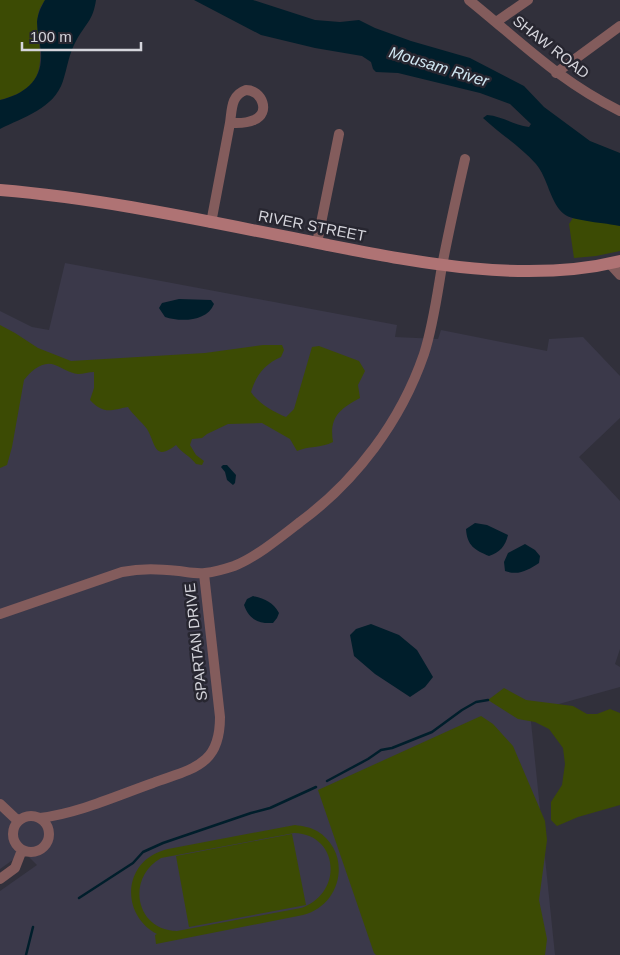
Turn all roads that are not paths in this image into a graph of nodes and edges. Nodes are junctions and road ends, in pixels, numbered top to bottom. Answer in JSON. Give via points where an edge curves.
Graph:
{"nodes":[{"id":1,"x":469,"y":0,"type":"edge"},
{"id":2,"x":528,"y":0,"type":"edge"},
{"id":3,"x":496,"y":22,"type":"junction"},
{"id":4,"x":620,"y":26,"type":"edge"},
{"id":5,"x":556,"y":73,"type":"junction"},
{"id":6,"x":620,"y":111,"type":"edge"},
{"id":7,"x":230,"y":122,"type":"dead end"},
{"id":8,"x":339,"y":134,"type":"dead end"},
{"id":9,"x":465,"y":159,"type":"dead end"},
{"id":10,"x":0,"y":190,"type":"edge"},
{"id":11,"x":211,"y":223,"type":"junction"},
{"id":12,"x":317,"y":243,"type":"junction"},
{"id":13,"x":615,"y":262,"type":"edge"},
{"id":14,"x":442,"y":266,"type":"junction"},
{"id":15,"x":620,"y":275,"type":"edge"},
{"id":16,"x":204,"y":574,"type":"junction"},
{"id":17,"x":0,"y":614,"type":"edge"},
{"id":18,"x":0,"y":804,"type":"edge"},
{"id":19,"x":40,"y":818,"type":"junction"},
{"id":20,"x":18,"y":821,"type":"junction"},
{"id":21,"x":22,"y":850,"type":"junction"},
{"id":22,"x":0,"y":879,"type":"edge"}],
"edges":[{"from":1,"to":3,"type":"street","name":"SHAW ROAD"},
{"from":2,"to":3,"type":"street"},
{"from":3,"to":5,"type":"street","name":"SHAW ROAD"},
{"from":4,"to":5,"type":"street"},
{"from":5,"to":6,"type":"street","name":"SHAW ROAD"},
{"from":7,"to":11,"type":"street"},
{"from":8,"to":12,"type":"street"},
{"from":9,"to":14,"type":"street","name":"SPARTAN DRIVE"},
{"from":10,"to":11,"type":"street","name":"RIVER STREET","via":[[57,196]]},
{"from":11,"to":12,"type":"street","name":"RIVER STREET"},
{"from":12,"to":14,"type":"street","name":"RIVER STREET"},
{"from":13,"to":14,"type":"street","name":"RIVER STREET","via":[[540,270]]},
{"from":13,"to":15,"type":"street"},
{"from":14,"to":16,"type":"street","name":"SPARTAN DRIVE","via":[[433,320],[412,384],[402,406],[359,467],[322,506],[276,541],[235,565]]},
{"from":16,"to":17,"type":"street","via":[[152,568],[130,570]]},
{"from":16,"to":19,"type":"street","name":"SPARTAN DRIVE","via":[[220,717],[218,741],[212,752],[206,760],[184,772],[77,810]]},
{"from":18,"to":20,"type":"street"},
{"from":19,"to":20,"type":"street","via":[[26,816]]},
{"from":19,"to":21,"type":"street","via":[[48,829],[46,843],[36,851]]},
{"from":20,"to":21,"type":"street","via":[[14,839]]},
{"from":21,"to":22,"type":"street","via":[[15,868]]}]}
